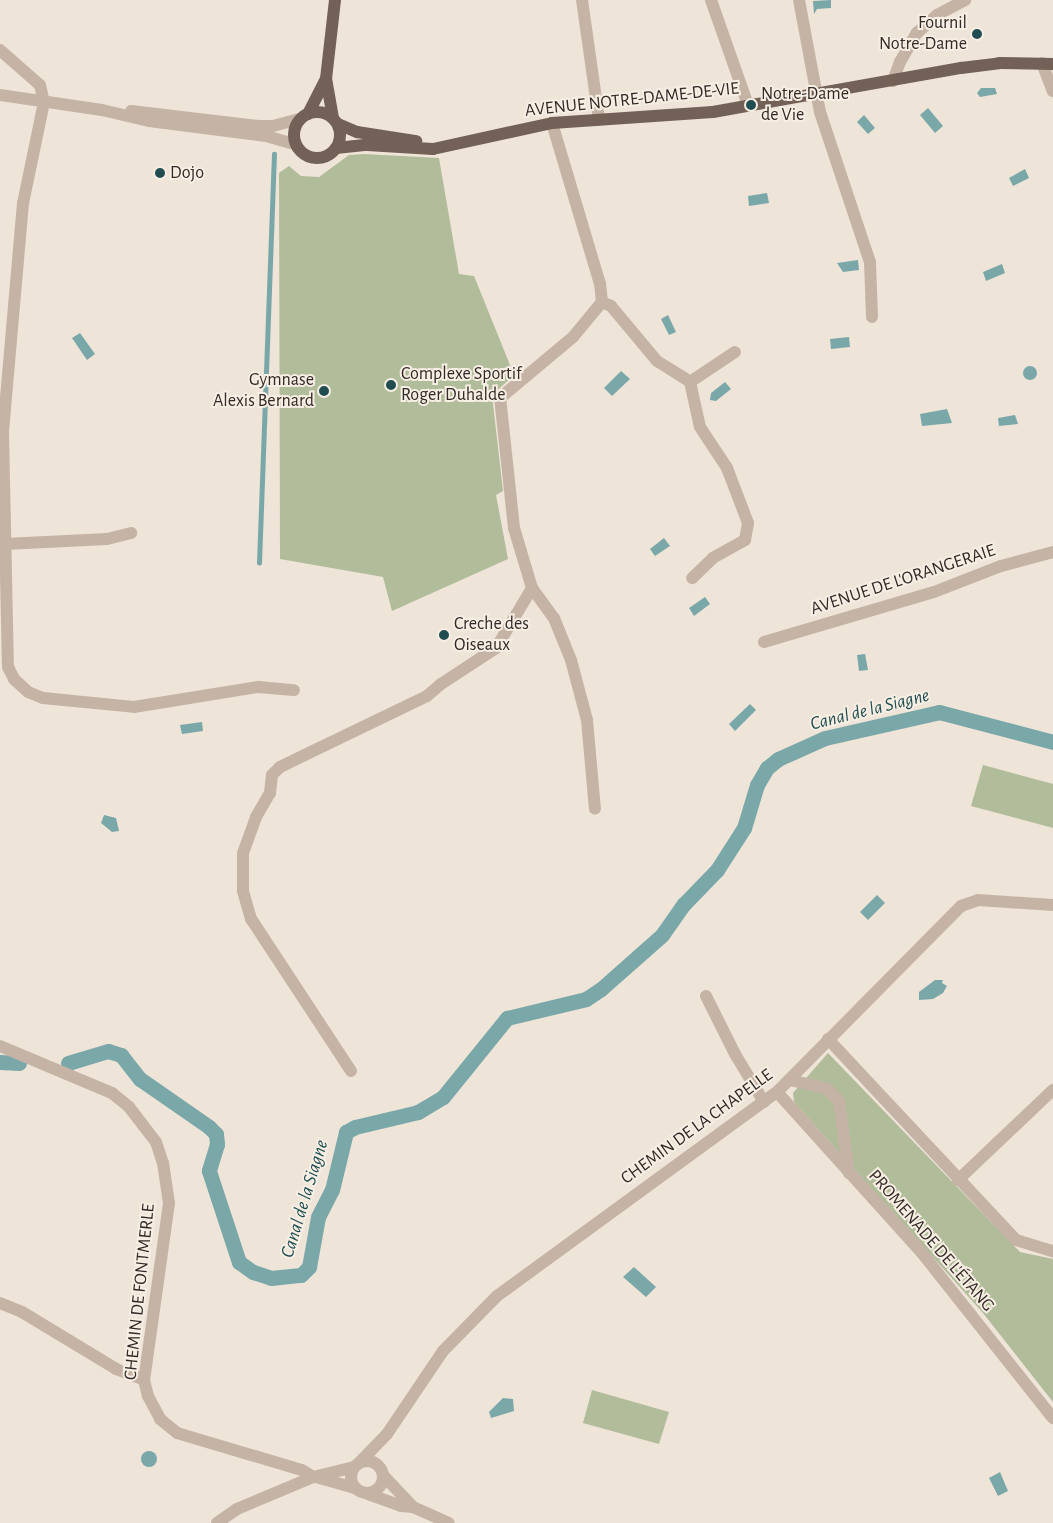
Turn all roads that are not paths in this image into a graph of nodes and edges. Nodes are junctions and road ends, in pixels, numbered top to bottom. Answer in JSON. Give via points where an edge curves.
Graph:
{"nodes":[{"id":1,"x":335,"y":0,"type":"edge"},
{"id":2,"x":582,"y":0,"type":"edge"},
{"id":3,"x":711,"y":0,"type":"edge"},
{"id":4,"x":799,"y":0,"type":"edge"},
{"id":5,"x":965,"y":0,"type":"edge"},
{"id":6,"x":0,"y":50,"type":"edge"},
{"id":7,"x":1048,"y":63,"type":"edge"},
{"id":8,"x":326,"y":80,"type":"junction"},
{"id":9,"x":893,"y":81,"type":"junction"},
{"id":10,"x":1053,"y":90,"type":"edge"},
{"id":11,"x":818,"y":94,"type":"junction"},
{"id":12,"x":0,"y":95,"type":"edge"},
{"id":13,"x":44,"y":102,"type":"junction"},
{"id":14,"x":748,"y":105,"type":"junction"},
{"id":15,"x":102,"y":110,"type":"junction"},
{"id":16,"x":304,"y":116,"type":"junction"},
{"id":17,"x":599,"y":120,"type":"junction"},
{"id":18,"x":335,"y":121,"type":"junction"},
{"id":19,"x":552,"y":123,"type":"junction"},
{"id":20,"x":453,"y":143,"type":"junction"},
{"id":21,"x":297,"y":145,"type":"junction"},
{"id":22,"x":336,"y":148,"type":"junction"},
{"id":23,"x":602,"y":302,"type":"junction"},
{"id":24,"x":872,"y":317,"type":"dead end"},
{"id":25,"x":734,"y":352,"type":"dead end"},
{"id":26,"x":690,"y":382,"type":"junction"},
{"id":27,"x":131,"y":533,"type":"dead end"},
{"id":28,"x":5,"y":544,"type":"junction"},
{"id":29,"x":1053,"y":552,"type":"edge"},
{"id":30,"x":3,"y":566,"type":"edge"},
{"id":31,"x":692,"y":578,"type":"dead end"},
{"id":32,"x":532,"y":588,"type":"junction"},
{"id":33,"x":764,"y":642,"type":"dead end"},
{"id":34,"x":294,"y":690,"type":"dead end"},
{"id":35,"x":595,"y":809,"type":"dead end"},
{"id":36,"x":1053,"y":905,"type":"edge"},
{"id":37,"x":706,"y":996,"type":"dead end"},
{"id":38,"x":828,"y":1039,"type":"junction"},
{"id":39,"x":0,"y":1046,"type":"edge"},
{"id":40,"x":351,"y":1071,"type":"dead end"},
{"id":41,"x":790,"y":1080,"type":"junction"},
{"id":42,"x":1053,"y":1090,"type":"edge"},
{"id":43,"x":777,"y":1092,"type":"junction"},
{"id":44,"x":764,"y":1102,"type":"junction"},
{"id":45,"x":849,"y":1173,"type":"junction"},
{"id":46,"x":958,"y":1180,"type":"junction"},
{"id":47,"x":1053,"y":1251,"type":"edge"},
{"id":48,"x":0,"y":1303,"type":"edge"},
{"id":49,"x":144,"y":1380,"type":"junction"},
{"id":50,"x":1053,"y":1418,"type":"edge"},
{"id":51,"x":386,"y":1434,"type":"junction"},
{"id":52,"x":357,"y":1464,"type":"junction"},
{"id":53,"x":382,"y":1471,"type":"junction"},
{"id":54,"x":310,"y":1475,"type":"junction"},
{"id":55,"x":355,"y":1488,"type":"junction"},
{"id":56,"x":368,"y":1494,"type":"junction"},
{"id":57,"x":413,"y":1507,"type":"junction"},
{"id":58,"x":217,"y":1523,"type":"edge"},
{"id":59,"x":449,"y":1523,"type":"edge"}],
"edges":[{"from":1,"to":8,"type":"main road"},
{"from":2,"to":17,"type":"street"},
{"from":3,"to":14,"type":"street"},
{"from":4,"to":11,"type":"street"},
{"from":5,"to":9,"type":"street","via":[[937,16],[917,33]]},
{"from":6,"to":13,"type":"street","via":[[40,85]]},
{"from":7,"to":9,"type":"main road","name":"AVENUE NOTRE-DAME-DE-VIE","via":[[999,63]]},
{"from":7,"to":10,"type":"street"},
{"from":8,"to":16,"type":"main road"},
{"from":8,"to":18,"type":"main road"},
{"from":9,"to":11,"type":"main road","name":"AVENUE NOTRE-DAME-DE-VIE"},
{"from":11,"to":14,"type":"main road","name":"AVENUE NOTRE-DAME-DE-VIE"},
{"from":11,"to":24,"type":"street","via":[[820,112],[868,256],[873,286]]},
{"from":12,"to":13,"type":"street"},
{"from":13,"to":15,"type":"street"},
{"from":13,"to":28,"type":"street","via":[[23,203],[3,432]]},
{"from":14,"to":17,"type":"main road","name":"AVENUE NOTRE-DAME-DE-VIE","via":[[712,112]]},
{"from":15,"to":16,"type":"street","via":[[151,112],[258,126],[273,126]]},
{"from":15,"to":21,"type":"street","via":[[149,121],[266,136]]},
{"from":16,"to":18,"type":"main road","via":[[321,112]]},
{"from":16,"to":21,"type":"main road","via":[[295,132]]},
{"from":17,"to":19,"type":"main road","name":"AVENUE NOTRE-DAME-DE-VIE"},
{"from":18,"to":20,"type":"main road","name":"AVENUE NOTRE-DAME-DE-VIE","via":[[372,136]]},
{"from":18,"to":22,"type":"main road","via":[[340,136]]},
{"from":19,"to":20,"type":"main road","name":"AVENUE NOTRE-DAME-DE-VIE"},
{"from":19,"to":23,"type":"street","via":[[600,284]]},
{"from":20,"to":22,"type":"main road","name":"AVENUE NOTRE-DAME-DE-VIE","via":[[416,149],[367,145]]},
{"from":21,"to":22,"type":"main road","via":[[314,158],[326,156]]},
{"from":23,"to":26,"type":"street","via":[[611,306],[657,361]]},
{"from":23,"to":32,"type":"street","via":[[573,337],[500,398],[514,528]]},
{"from":25,"to":26,"type":"street"},
{"from":26,"to":31,"type":"street","via":[[700,427],[727,468],[748,523],[745,540],[713,558]]},
{"from":27,"to":28,"type":"street","via":[[107,539]]},
{"from":28,"to":30,"type":"street"},
{"from":29,"to":33,"type":"street","name":"AVENUE DE L'ORANGERAIE","via":[[1001,566],[934,592]]},
{"from":30,"to":34,"type":"street","via":[[8,667],[14,679],[28,692],[43,698],[134,708],[258,687]]},
{"from":32,"to":35,"type":"street","via":[[554,618],[571,660],[587,720]]},
{"from":32,"to":40,"type":"street","via":[[496,648],[428,696],[280,767],[272,775],[270,792],[248,836],[243,853],[243,891],[251,919]]},
{"from":36,"to":38,"type":"street","name":"CHEMIN DE LA CHAPELLE","via":[[978,900],[961,906]]},
{"from":37,"to":44,"type":"street","via":[[730,1046]]},
{"from":38,"to":41,"type":"street","name":"CHEMIN DE LA CHAPELLE"},
{"from":38,"to":46,"type":"street"},
{"from":39,"to":49,"type":"street","name":"CHEMIN DE FONTMERLE","via":[[112,1093],[129,1106],[156,1142],[169,1203]]},
{"from":41,"to":43,"type":"street","name":"CHEMIN DE LA CHAPELLE"},
{"from":41,"to":45,"type":"street","via":[[826,1088],[839,1101]]},
{"from":42,"to":46,"type":"street"},
{"from":43,"to":44,"type":"street","name":"CHEMIN DE LA CHAPELLE"},
{"from":43,"to":45,"type":"street","name":"PROMENADE DE L'ÉTANG"},
{"from":44,"to":51,"type":"street","name":"CHEMIN DE LA CHAPELLE","via":[[497,1296],[443,1351]]},
{"from":45,"to":50,"type":"street","name":"PROMENADE DE L'ÉTANG","via":[[969,1309]]},
{"from":46,"to":47,"type":"street","via":[[1016,1240]]},
{"from":48,"to":49,"type":"street","via":[[22,1312],[116,1369]]},
{"from":49,"to":54,"type":"street","name":"CHEMIN DE FONTMERLE","via":[[156,1412],[178,1433]]},
{"from":51,"to":52,"type":"street","name":"CHEMIN DE LA CHAPELLE"},
{"from":51,"to":53,"type":"street","name":"CHEMIN DE LA CHAPELLE"},
{"from":52,"to":53,"type":"street","via":[[369,1460]]},
{"from":52,"to":54,"type":"street"},
{"from":52,"to":55,"type":"street","via":[[350,1478]]},
{"from":53,"to":56,"type":"street","via":[[378,1490]]},
{"from":53,"to":57,"type":"street"},
{"from":54,"to":55,"type":"street","name":"CHEMIN DE FONTMERLE"},
{"from":54,"to":58,"type":"street","via":[[237,1509]]},
{"from":55,"to":56,"type":"street"},
{"from":56,"to":57,"type":"street"},
{"from":57,"to":59,"type":"street"}]}
